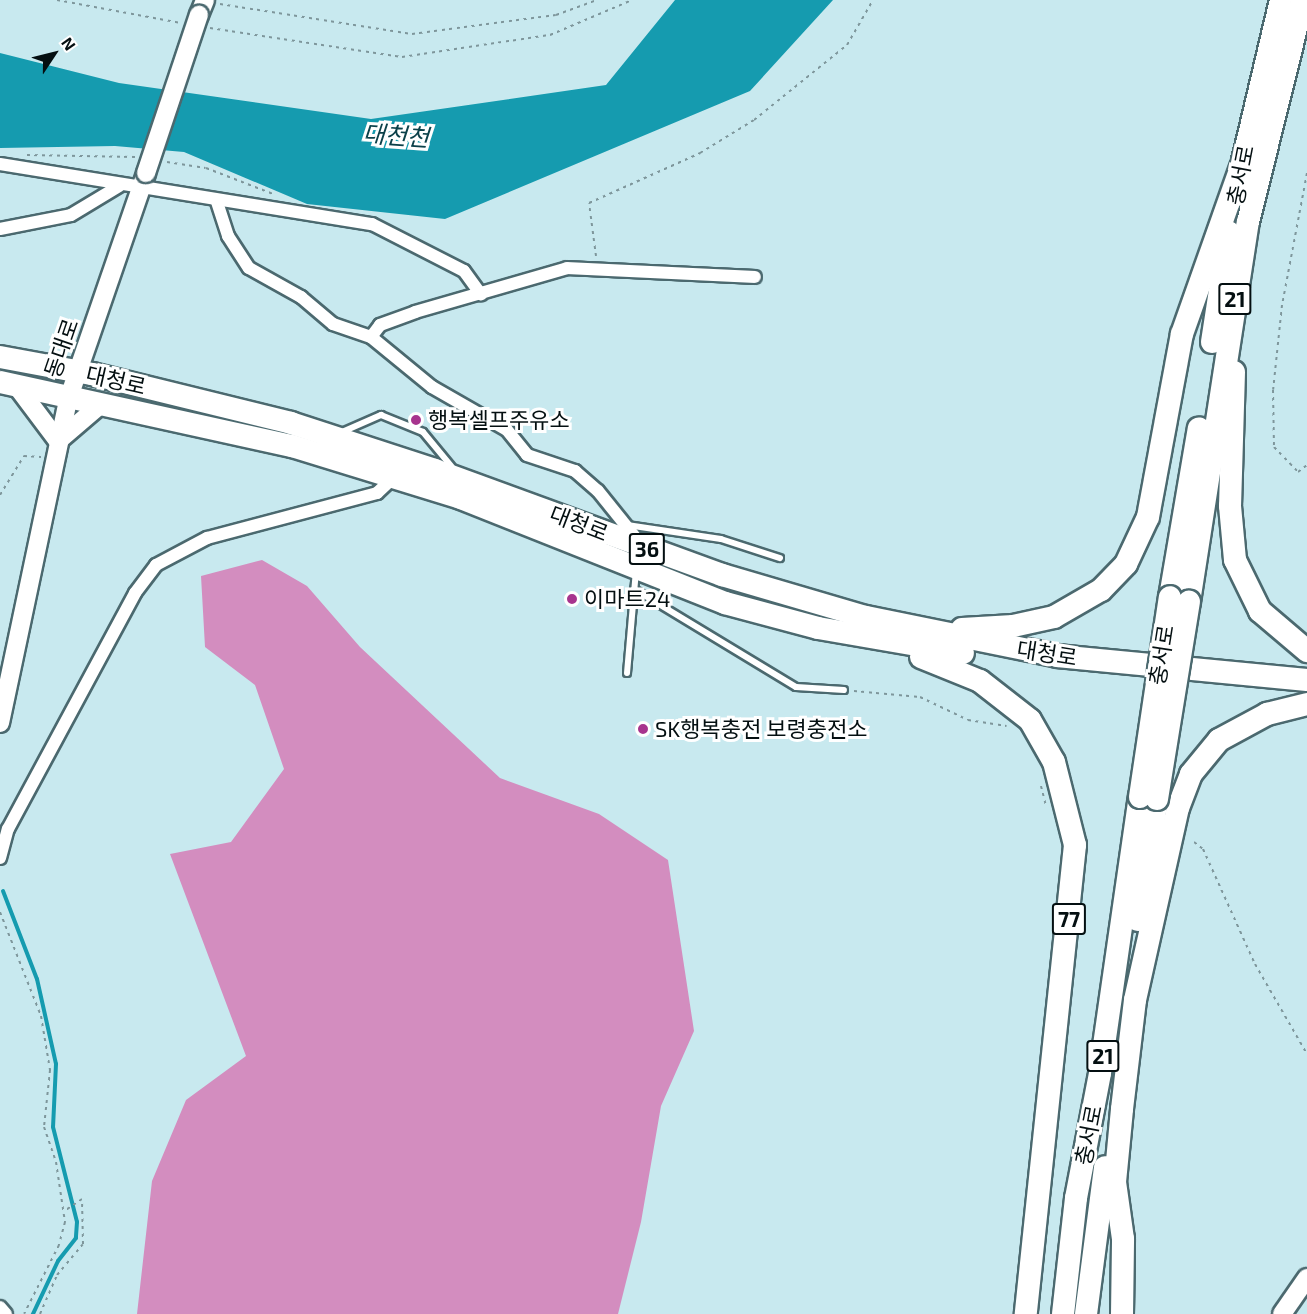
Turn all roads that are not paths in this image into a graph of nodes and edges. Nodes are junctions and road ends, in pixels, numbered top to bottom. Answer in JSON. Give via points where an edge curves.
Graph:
{"nodes":[{"id":1,"x":1281,"y":0,"type":"edge"},
{"id":2,"x":1303,"y":0,"type":"edge"},
{"id":3,"x":200,"y":13,"type":"edge"},
{"id":4,"x":0,"y":164,"type":"edge"},
{"id":5,"x":1241,"y":167,"type":"junction"},
{"id":6,"x":144,"y":179,"type":"junction"},
{"id":7,"x":119,"y":186,"type":"junction"},
{"id":8,"x":217,"y":202,"type":"junction"},
{"id":9,"x":0,"y":228,"type":"edge"},
{"id":10,"x":755,"y":277,"type":"dead end"},
{"id":11,"x":1237,"y":289,"type":"junction"},
{"id":12,"x":481,"y":294,"type":"junction"},
{"id":13,"x":371,"y":337,"type":"junction"},
{"id":14,"x":0,"y":357,"type":"edge"},
{"id":15,"x":76,"y":371,"type":"junction"},
{"id":16,"x":8,"y":384,"type":"edge"},
{"id":17,"x":68,"y":400,"type":"junction"},
{"id":18,"x":101,"y":404,"type":"junction"},
{"id":19,"x":332,"y":436,"type":"junction"},
{"id":20,"x":58,"y":450,"type":"junction"},
{"id":21,"x":392,"y":479,"type":"junction"},
{"id":22,"x":462,"y":479,"type":"junction"},
{"id":23,"x":627,"y":525,"type":"junction"},
{"id":24,"x":780,"y":558,"type":"dead end"},
{"id":25,"x":638,"y":569,"type":"junction"},
{"id":26,"x":1179,"y":599,"type":"junction"},
{"id":27,"x":926,"y":630,"type":"junction"},
{"id":28,"x":864,"y":636,"type":"junction"},
{"id":29,"x":1307,"y":651,"type":"edge"},
{"id":30,"x":627,"y":674,"type":"dead end"},
{"id":31,"x":1307,"y":680,"type":"edge"},
{"id":32,"x":844,"y":690,"type":"road end"},
{"id":33,"x":1307,"y":694,"type":"edge"},
{"id":34,"x":1307,"y":704,"type":"edge"},
{"id":35,"x":0,"y":723,"type":"edge"},
{"id":36,"x":1148,"y":798,"type":"junction"},
{"id":37,"x":0,"y":858,"type":"edge"},
{"id":38,"x":1307,"y":1278,"type":"edge"},
{"id":39,"x":0,"y":1307,"type":"edge"},
{"id":40,"x":6,"y":1314,"type":"edge"},
{"id":41,"x":1026,"y":1314,"type":"edge"},
{"id":42,"x":1063,"y":1314,"type":"edge"},
{"id":43,"x":1086,"y":1314,"type":"edge"},
{"id":44,"x":1122,"y":1314,"type":"edge"},
{"id":45,"x":1282,"y":1314,"type":"edge"}],
"edges":[{"from":1,"to":5,"type":"highway","name":"충서로","number":"21"},
{"from":2,"to":11,"type":"highway","name":"충서로","number":"21"},
{"from":3,"to":6,"type":"street","name":"동대로","bridge":true},
{"from":4,"to":7,"type":"street"},
{"from":5,"to":26,"type":"highway","name":"충서로","number":"21"},
{"from":5,"to":27,"type":"highway","via":[[1182,334],[1148,517],[1126,564],[1101,590],[1054,617],[1013,626]]},
{"from":6,"to":7,"type":"street"},
{"from":6,"to":8,"type":"street"},
{"from":6,"to":15,"type":"street","name":"동대로"},
{"from":7,"to":9,"type":"street","via":[[71,215]]},
{"from":8,"to":12,"type":"street","via":[[372,224],[464,271]]},
{"from":8,"to":13,"type":"street","via":[[228,236],[249,268],[301,297],[333,324]]},
{"from":10,"to":12,"type":"street","via":[[567,268]]},
{"from":11,"to":26,"type":"highway","name":"충서로","number":"21"},
{"from":11,"to":29,"type":"highway","via":[[1230,506],[1235,560],[1260,611]]},
{"from":12,"to":13,"type":"street","via":[[380,326]]},
{"from":13,"to":23,"type":"street","via":[[432,387],[507,430],[528,455],[575,471]]},
{"from":14,"to":15,"type":"highway","name":"대청로","number":"36"},
{"from":15,"to":17,"type":"street","name":"동대로"},
{"from":15,"to":19,"type":"highway","name":"대청로","number":"36"},
{"from":16,"to":17,"type":"highway","name":"대청로","number":"36"},
{"from":16,"to":20,"type":"street"},
{"from":17,"to":18,"type":"highway","name":"대청로","number":"36"},
{"from":17,"to":20,"type":"street","name":"동대로"},
{"from":18,"to":20,"type":"street"},
{"from":18,"to":21,"type":"highway","name":"대청로","number":"36","via":[[292,446]]},
{"from":19,"to":22,"type":"highway","name":"대청로","number":"36"},
{"from":19,"to":22,"type":"lane","via":[[381,415],[423,432]]},
{"from":20,"to":35,"type":"street","name":"동대로"},
{"from":21,"to":25,"type":"highway","name":"대청로","number":"36","via":[[461,498]]},
{"from":21,"to":37,"type":"street","via":[[377,494],[207,538],[156,565],[135,593],[8,829]]},
{"from":22,"to":25,"type":"highway","name":"대청로","number":"36"},
{"from":23,"to":24,"type":"lane","via":[[721,539]]},
{"from":23,"to":25,"type":"street"},
{"from":25,"to":27,"type":"highway","name":"대청로","number":"36","via":[[804,601]]},
{"from":25,"to":28,"type":"highway","name":"대청로","number":"36","via":[[725,603]]},
{"from":25,"to":30,"type":"lane"},
{"from":25,"to":32,"type":"lane","via":[[796,687]]},
{"from":26,"to":36,"type":"highway","number":"21","bridge":true},
{"from":27,"to":31,"type":"highway","name":"대청로","number":"36","via":[[1057,656]]},
{"from":28,"to":33,"type":"highway","name":"대청로","number":"36","via":[[1062,673]]},
{"from":28,"to":41,"type":"highway","number":"77","via":[[999,692],[1040,734],[1059,778],[1075,845]]},
{"from":34,"to":44,"type":"highway","via":[[1267,714],[1219,740],[1191,774],[1178,808],[1135,1000],[1122,1109],[1115,1182],[1123,1239]]},
{"from":36,"to":42,"type":"highway","name":"충서로","number":"21","via":[[1076,1197]]},
{"from":36,"to":43,"type":"highway","name":"충서로","number":"21"},
{"from":38,"to":45,"type":"street"},
{"from":39,"to":40,"type":"street"}]}
